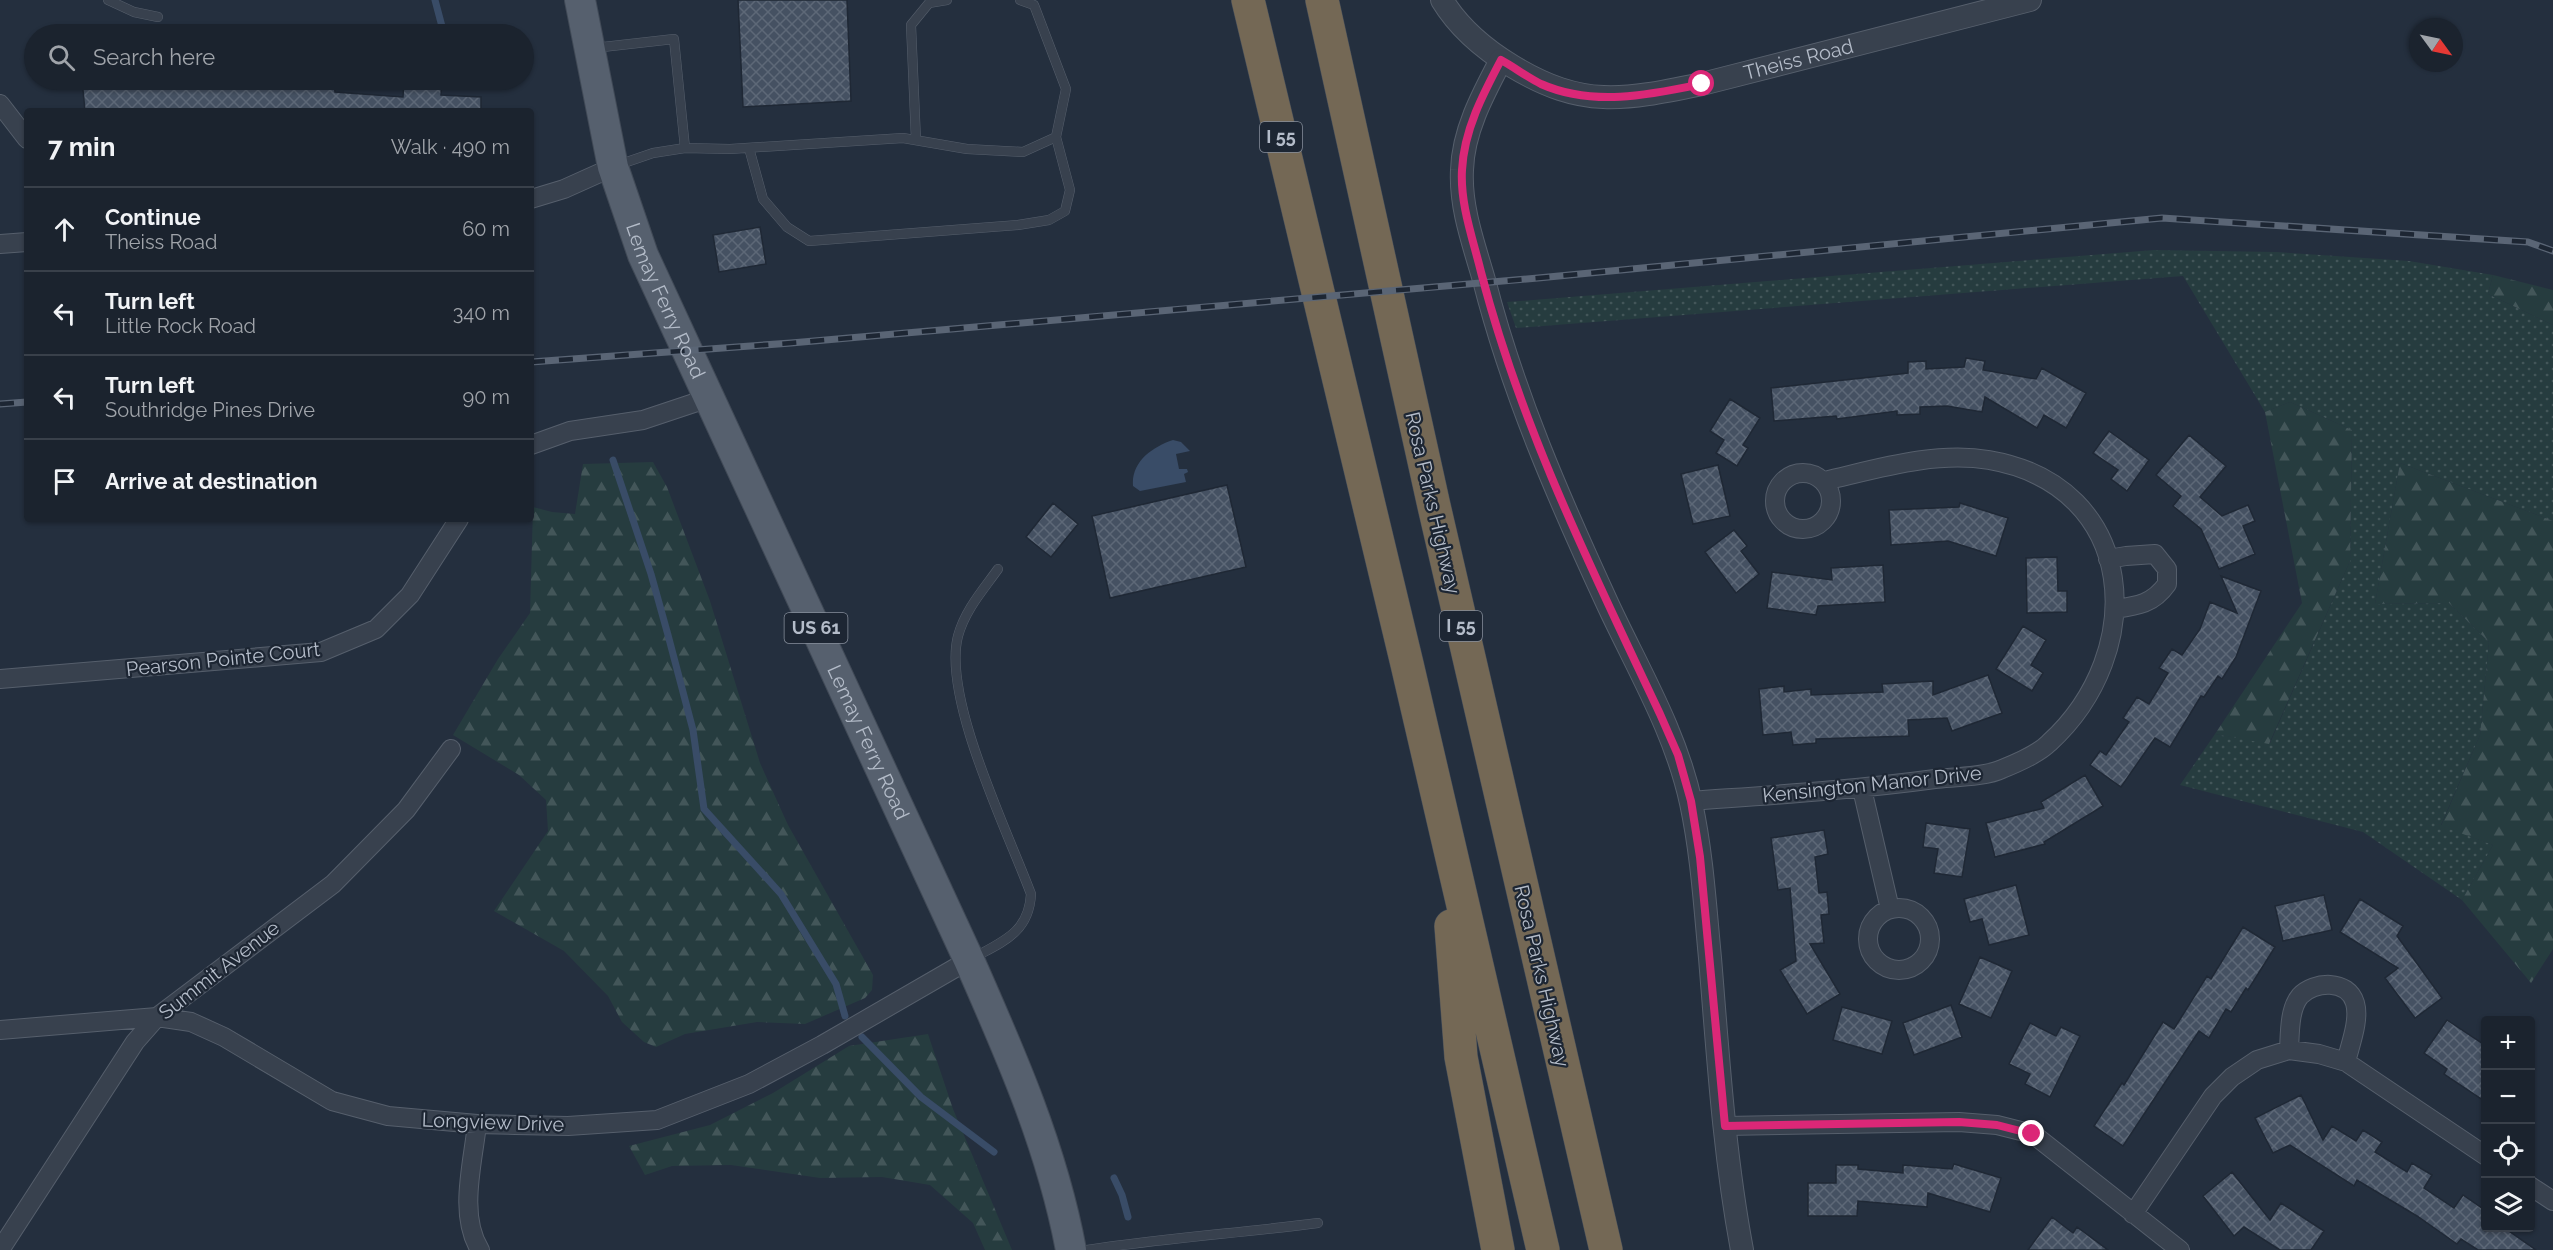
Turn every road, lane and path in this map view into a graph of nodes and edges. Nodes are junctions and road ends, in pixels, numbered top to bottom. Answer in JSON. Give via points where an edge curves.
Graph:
{"nodes":[{"id":1,"x":108,"y":0,"type":"edge"},
{"id":2,"x":580,"y":0,"type":"edge"},
{"id":3,"x":947,"y":0,"type":"edge"},
{"id":4,"x":1020,"y":0,"type":"edge"},
{"id":5,"x":1248,"y":0,"type":"edge"},
{"id":6,"x":1322,"y":0,"type":"edge"},
{"id":7,"x":1442,"y":0,"type":"edge"},
{"id":8,"x":2030,"y":0,"type":"edge"},
{"id":9,"x":158,"y":17,"type":"dead end"},
{"id":10,"x":589,"y":49,"type":"junction"},
{"id":11,"x":1501,"y":60,"type":"junction"},
{"id":12,"x":0,"y":104,"type":"edge"},
{"id":13,"x":24,"y":135,"type":"edge"},
{"id":14,"x":1056,"y":137,"type":"junction"},
{"id":15,"x":916,"y":140,"type":"junction"},
{"id":16,"x":685,"y":148,"type":"junction"},
{"id":17,"x":749,"y":148,"type":"junction"},
{"id":18,"x":613,"y":167,"type":"junction"},
{"id":19,"x":534,"y":198,"type":"edge"},
{"id":20,"x":24,"y":242,"type":"edge"},
{"id":21,"x":0,"y":244,"type":"edge"},
{"id":22,"x":709,"y":398,"type":"junction"},
{"id":23,"x":534,"y":444,"type":"edge"},
{"id":24,"x":1824,"y":481,"type":"dead end"},
{"id":25,"x":457,"y":522,"type":"edge"},
{"id":26,"x":2108,"y":559,"type":"junction"},
{"id":27,"x":998,"y":569,"type":"dead end"},
{"id":28,"x":2115,"y":609,"type":"junction"},
{"id":29,"x":0,"y":679,"type":"edge"},
{"id":30,"x":450,"y":749,"type":"dead end"},
{"id":31,"x":1862,"y":789,"type":"junction"},
{"id":32,"x":1691,"y":801,"type":"junction"},
{"id":33,"x":1443,"y":820,"type":"junction"},
{"id":34,"x":1890,"y":909,"type":"dead end"},
{"id":35,"x":969,"y":960,"type":"junction"},
{"id":36,"x":157,"y":1017,"type":"junction"},
{"id":37,"x":0,"y":1030,"type":"edge"},
{"id":38,"x":2289,"y":1050,"type":"junction"},
{"id":39,"x":2346,"y":1062,"type":"junction"},
{"id":40,"x":477,"y":1124,"type":"junction"},
{"id":41,"x":1725,"y":1126,"type":"junction"},
{"id":42,"x":2481,"y":1153,"type":"edge"},
{"id":43,"x":2535,"y":1189,"type":"edge"},
{"id":44,"x":2553,"y":1201,"type":"edge"},
{"id":45,"x":2133,"y":1214,"type":"junction"},
{"id":46,"x":1318,"y":1223,"type":"dead end"},
{"id":47,"x":1138,"y":1246,"type":"edge"},
{"id":48,"x":0,"y":1250,"type":"edge"},
{"id":49,"x":480,"y":1250,"type":"edge"},
{"id":50,"x":1071,"y":1250,"type":"edge"},
{"id":51,"x":1087,"y":1250,"type":"edge"},
{"id":52,"x":1498,"y":1250,"type":"edge"},
{"id":53,"x":1543,"y":1250,"type":"edge"},
{"id":54,"x":1606,"y":1250,"type":"edge"},
{"id":55,"x":1742,"y":1250,"type":"edge"},
{"id":56,"x":2180,"y":1250,"type":"edge"}],
"edges":[{"from":1,"to":9,"type":"lane"},
{"from":2,"to":10,"type":"main road","name":"Lemay Ferry Road","number":"US 61"},
{"from":3,"to":15,"type":"lane","via":[[929,3],[911,25]]},
{"from":4,"to":14,"type":"lane","via":[[1034,5],[1066,89]]},
{"from":5,"to":33,"type":"highway","number":"I 55"},
{"from":6,"to":54,"type":"highway","name":"Rosa Parks Highway","number":"I 55"},
{"from":7,"to":11,"type":"street","name":"Theiss Road","via":[[1458,23]]},
{"from":8,"to":11,"type":"street","name":"Theiss Road","via":[[1656,94],[1589,97],[1541,83]]},
{"from":10,"to":16,"type":"lane","via":[[674,39]]},
{"from":10,"to":18,"type":"main road","name":"Lemay Ferry Road","number":"US 61"},
{"from":11,"to":32,"type":"street","via":[[1483,94],[1464,147],[1463,201],[1492,311],[1546,466],[1678,755]]},
{"from":12,"to":13,"type":"street"},
{"from":14,"to":15,"type":"lane","via":[[1023,152],[967,149]]},
{"from":14,"to":17,"type":"lane","via":[[1070,190],[1065,211],[1050,220],[958,232],[809,241],[787,227],[763,199]]},
{"from":15,"to":17,"type":"lane"},
{"from":16,"to":17,"type":"lane"},
{"from":16,"to":18,"type":"lane","via":[[653,153]]},
{"from":18,"to":19,"type":"street"},
{"from":18,"to":22,"type":"main road","name":"Lemay Ferry Road","number":"US 61","via":[[643,255]]},
{"from":20,"to":21,"type":"street"},
{"from":22,"to":23,"type":"street","via":[[644,420],[570,431]]},
{"from":22,"to":35,"type":"main road","name":"Lemay Ferry Road","number":"US 61"},
{"from":24,"to":26,"type":"street","name":"Kensington Manor Drive","via":[[1930,458],[1989,460],[2026,471],[2069,496],[2090,517]]},
{"from":25,"to":29,"type":"street","name":"Pearson Pointe Court","via":[[410,595],[376,628],[321,652]]},
{"from":26,"to":28,"type":"street","name":"Kensington Manor Drive","via":[[2115,582]]},
{"from":26,"to":28,"type":"street","via":[[2155,554],[2167,569],[2167,584],[2152,601]]},
{"from":27,"to":35,"type":"lane","via":[[970,607],[958,637],[958,686],[971,738],[1030,894],[1030,908],[1020,927],[1006,940]]},
{"from":28,"to":31,"type":"street","name":"Kensington Manor Drive","via":[[2108,651],[2091,692],[2049,744],[1999,771]]},
{"from":30,"to":36,"type":"street","name":"Summit Avenue","via":[[406,810],[333,884]]},
{"from":31,"to":32,"type":"street","name":"Kensington Manor Drive"},
{"from":31,"to":34,"type":"street"},
{"from":32,"to":41,"type":"street","via":[[1703,883]]},
{"from":33,"to":52,"type":"highway","via":[[1461,1057]]},
{"from":33,"to":53,"type":"highway","number":"I 55"},
{"from":35,"to":40,"type":"street","name":"Longview Drive","via":[[749,1084],[657,1120],[568,1126]]},
{"from":35,"to":50,"type":"main road","name":"Lemay Ferry Road","number":"US 61","via":[[1031,1105]]},
{"from":36,"to":37,"type":"street","name":"Longview Drive"},
{"from":36,"to":40,"type":"street","name":"Longview Drive","via":[[190,1022],[224,1037],[332,1101],[388,1116]]},
{"from":36,"to":48,"type":"street","name":"Summit Avenue","via":[[135,1042]]},
{"from":38,"to":39,"type":"street"},
{"from":38,"to":39,"type":"street","via":[[2293,1011],[2300,996],[2314,987],[2331,984],[2345,989],[2355,1002]]},
{"from":38,"to":45,"type":"street","via":[[2257,1060],[2213,1096]]},
{"from":39,"to":42,"type":"street"},
{"from":40,"to":49,"type":"street","via":[[467,1186],[472,1238]]},
{"from":41,"to":45,"type":"street","via":[[1959,1122],[1997,1125],[2032,1134]]},
{"from":41,"to":55,"type":"street"},
{"from":43,"to":44,"type":"street"},
{"from":45,"to":56,"type":"street"},
{"from":46,"to":47,"type":"lane"},
{"from":47,"to":51,"type":"lane"}]}
